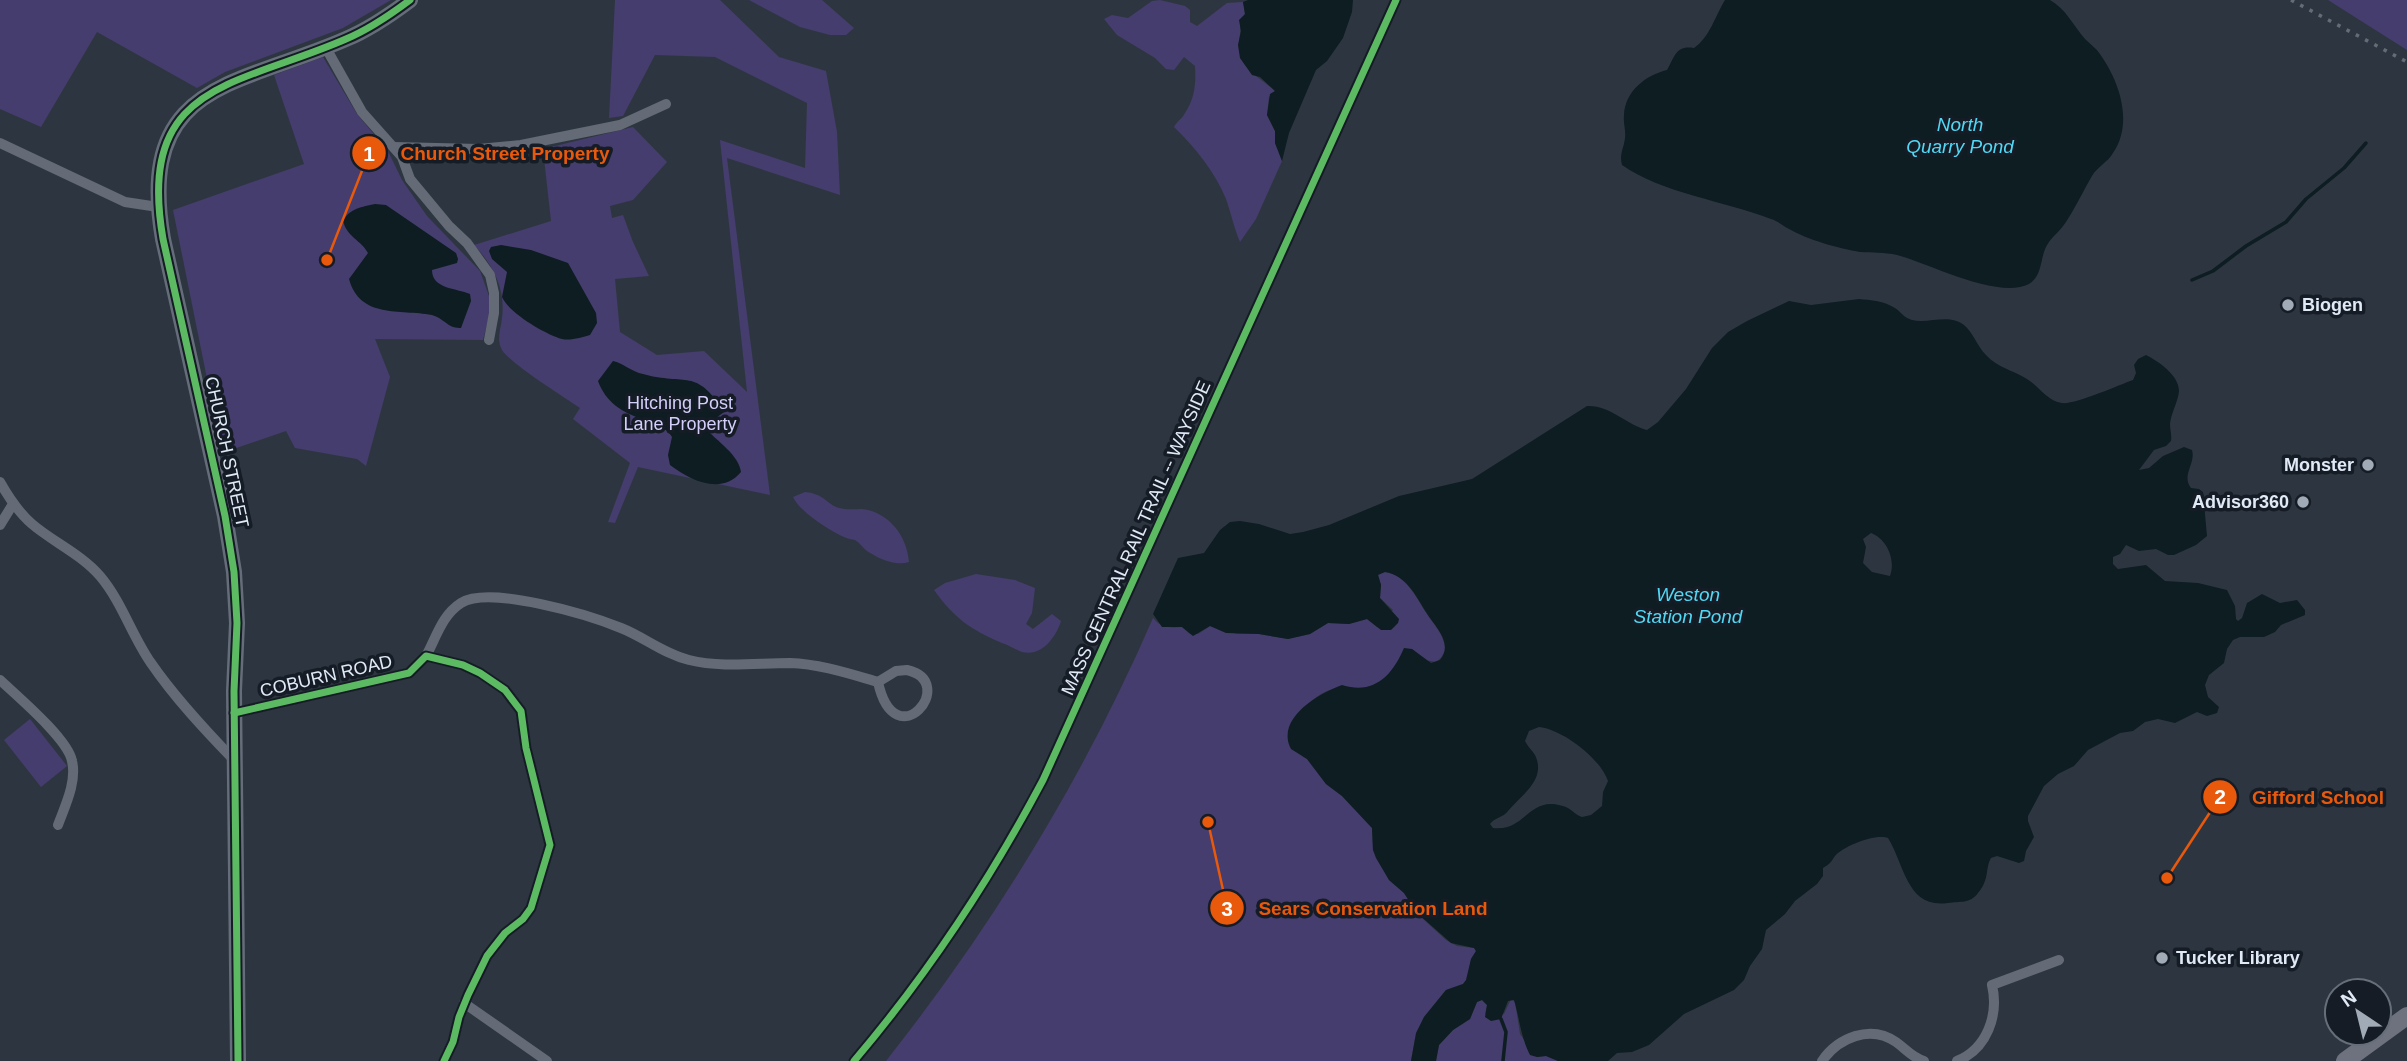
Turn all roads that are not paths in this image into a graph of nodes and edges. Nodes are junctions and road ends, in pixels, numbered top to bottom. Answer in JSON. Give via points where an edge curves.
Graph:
{"nodes":[{"id":1,"x":410,"y":0,"type":"edge"},
{"id":2,"x":326,"y":48,"type":"junction"},
{"id":3,"x":666,"y":104,"type":"dead end"},
{"id":4,"x":0,"y":143,"type":"edge"},
{"id":5,"x":394,"y":147,"type":"junction"},
{"id":6,"x":158,"y":207,"type":"junction"},
{"id":7,"x":489,"y":340,"type":"dead end"},
{"id":8,"x":0,"y":482,"type":"edge"},
{"id":9,"x":13,"y":504,"type":"junction"},
{"id":10,"x":0,"y":525,"type":"edge"},
{"id":11,"x":426,"y":656,"type":"junction"},
{"id":12,"x":0,"y":680,"type":"edge"},
{"id":13,"x":878,"y":682,"type":"junction"},
{"id":14,"x":234,"y":713,"type":"junction"},
{"id":15,"x":234,"y":760,"type":"junction"},
{"id":16,"x":58,"y":825,"type":"dead end"},
{"id":17,"x":2059,"y":960,"type":"dead end"},
{"id":18,"x":464,"y":1003,"type":"junction"},
{"id":19,"x":2407,"y":1016,"type":"edge"},
{"id":20,"x":238,"y":1061,"type":"edge"},
{"id":21,"x":444,"y":1061,"type":"edge"},
{"id":22,"x":547,"y":1061,"type":"edge"},
{"id":23,"x":1822,"y":1061,"type":"edge"},
{"id":24,"x":1924,"y":1061,"type":"edge"},
{"id":25,"x":1957,"y":1061,"type":"edge"},
{"id":26,"x":2345,"y":1061,"type":"edge"}],
"edges":[{"from":1,"to":2,"type":"street","name":"CHURCH STREET","via":[[371,27]]},
{"from":2,"to":5,"type":"street","via":[[362,112]]},
{"from":2,"to":6,"type":"street","name":"CHURCH STREET","via":[[215,89],[192,105],[168,140]]},
{"from":3,"to":5,"type":"street","via":[[620,125],[521,145]]},
{"from":4,"to":6,"type":"street","via":[[125,202]]},
{"from":5,"to":7,"type":"street","via":[[410,179],[490,275],[494,313]]},
{"from":6,"to":14,"type":"street","name":"CHURCH STREET","via":[[232,552],[237,623]]},
{"from":8,"to":9,"type":"street"},
{"from":9,"to":10,"type":"street"},
{"from":9,"to":15,"type":"street","via":[[31,524],[100,575],[151,663]]},
{"from":11,"to":13,"type":"street","via":[[448,614],[460,604],[500,597],[620,628],[686,660],[802,664]]},
{"from":11,"to":14,"type":"street","name":"COBURN ROAD","via":[[409,673]]},
{"from":11,"to":18,"type":"street","via":[[480,673],[505,690],[521,711],[550,845],[531,908],[488,956]]},
{"from":12,"to":16,"type":"street","via":[[36,713],[73,763],[70,793]]},
{"from":13,"to":13,"type":"street","via":[[885,706],[898,715],[913,714],[926,700],[925,682],[914,672],[899,670]]},
{"from":14,"to":15,"type":"street","name":"CHURCH STREET"},
{"from":15,"to":20,"type":"street","name":"CHURCH STREET"},
{"from":17,"to":25,"type":"street","via":[[1992,985],[1995,996],[1989,1031],[1977,1048]]},
{"from":18,"to":21,"type":"street"},
{"from":18,"to":22,"type":"street"},
{"from":19,"to":26,"type":"main road"},
{"from":23,"to":24,"type":"street","via":[[1832,1048],[1863,1034],[1882,1035]]}]}
